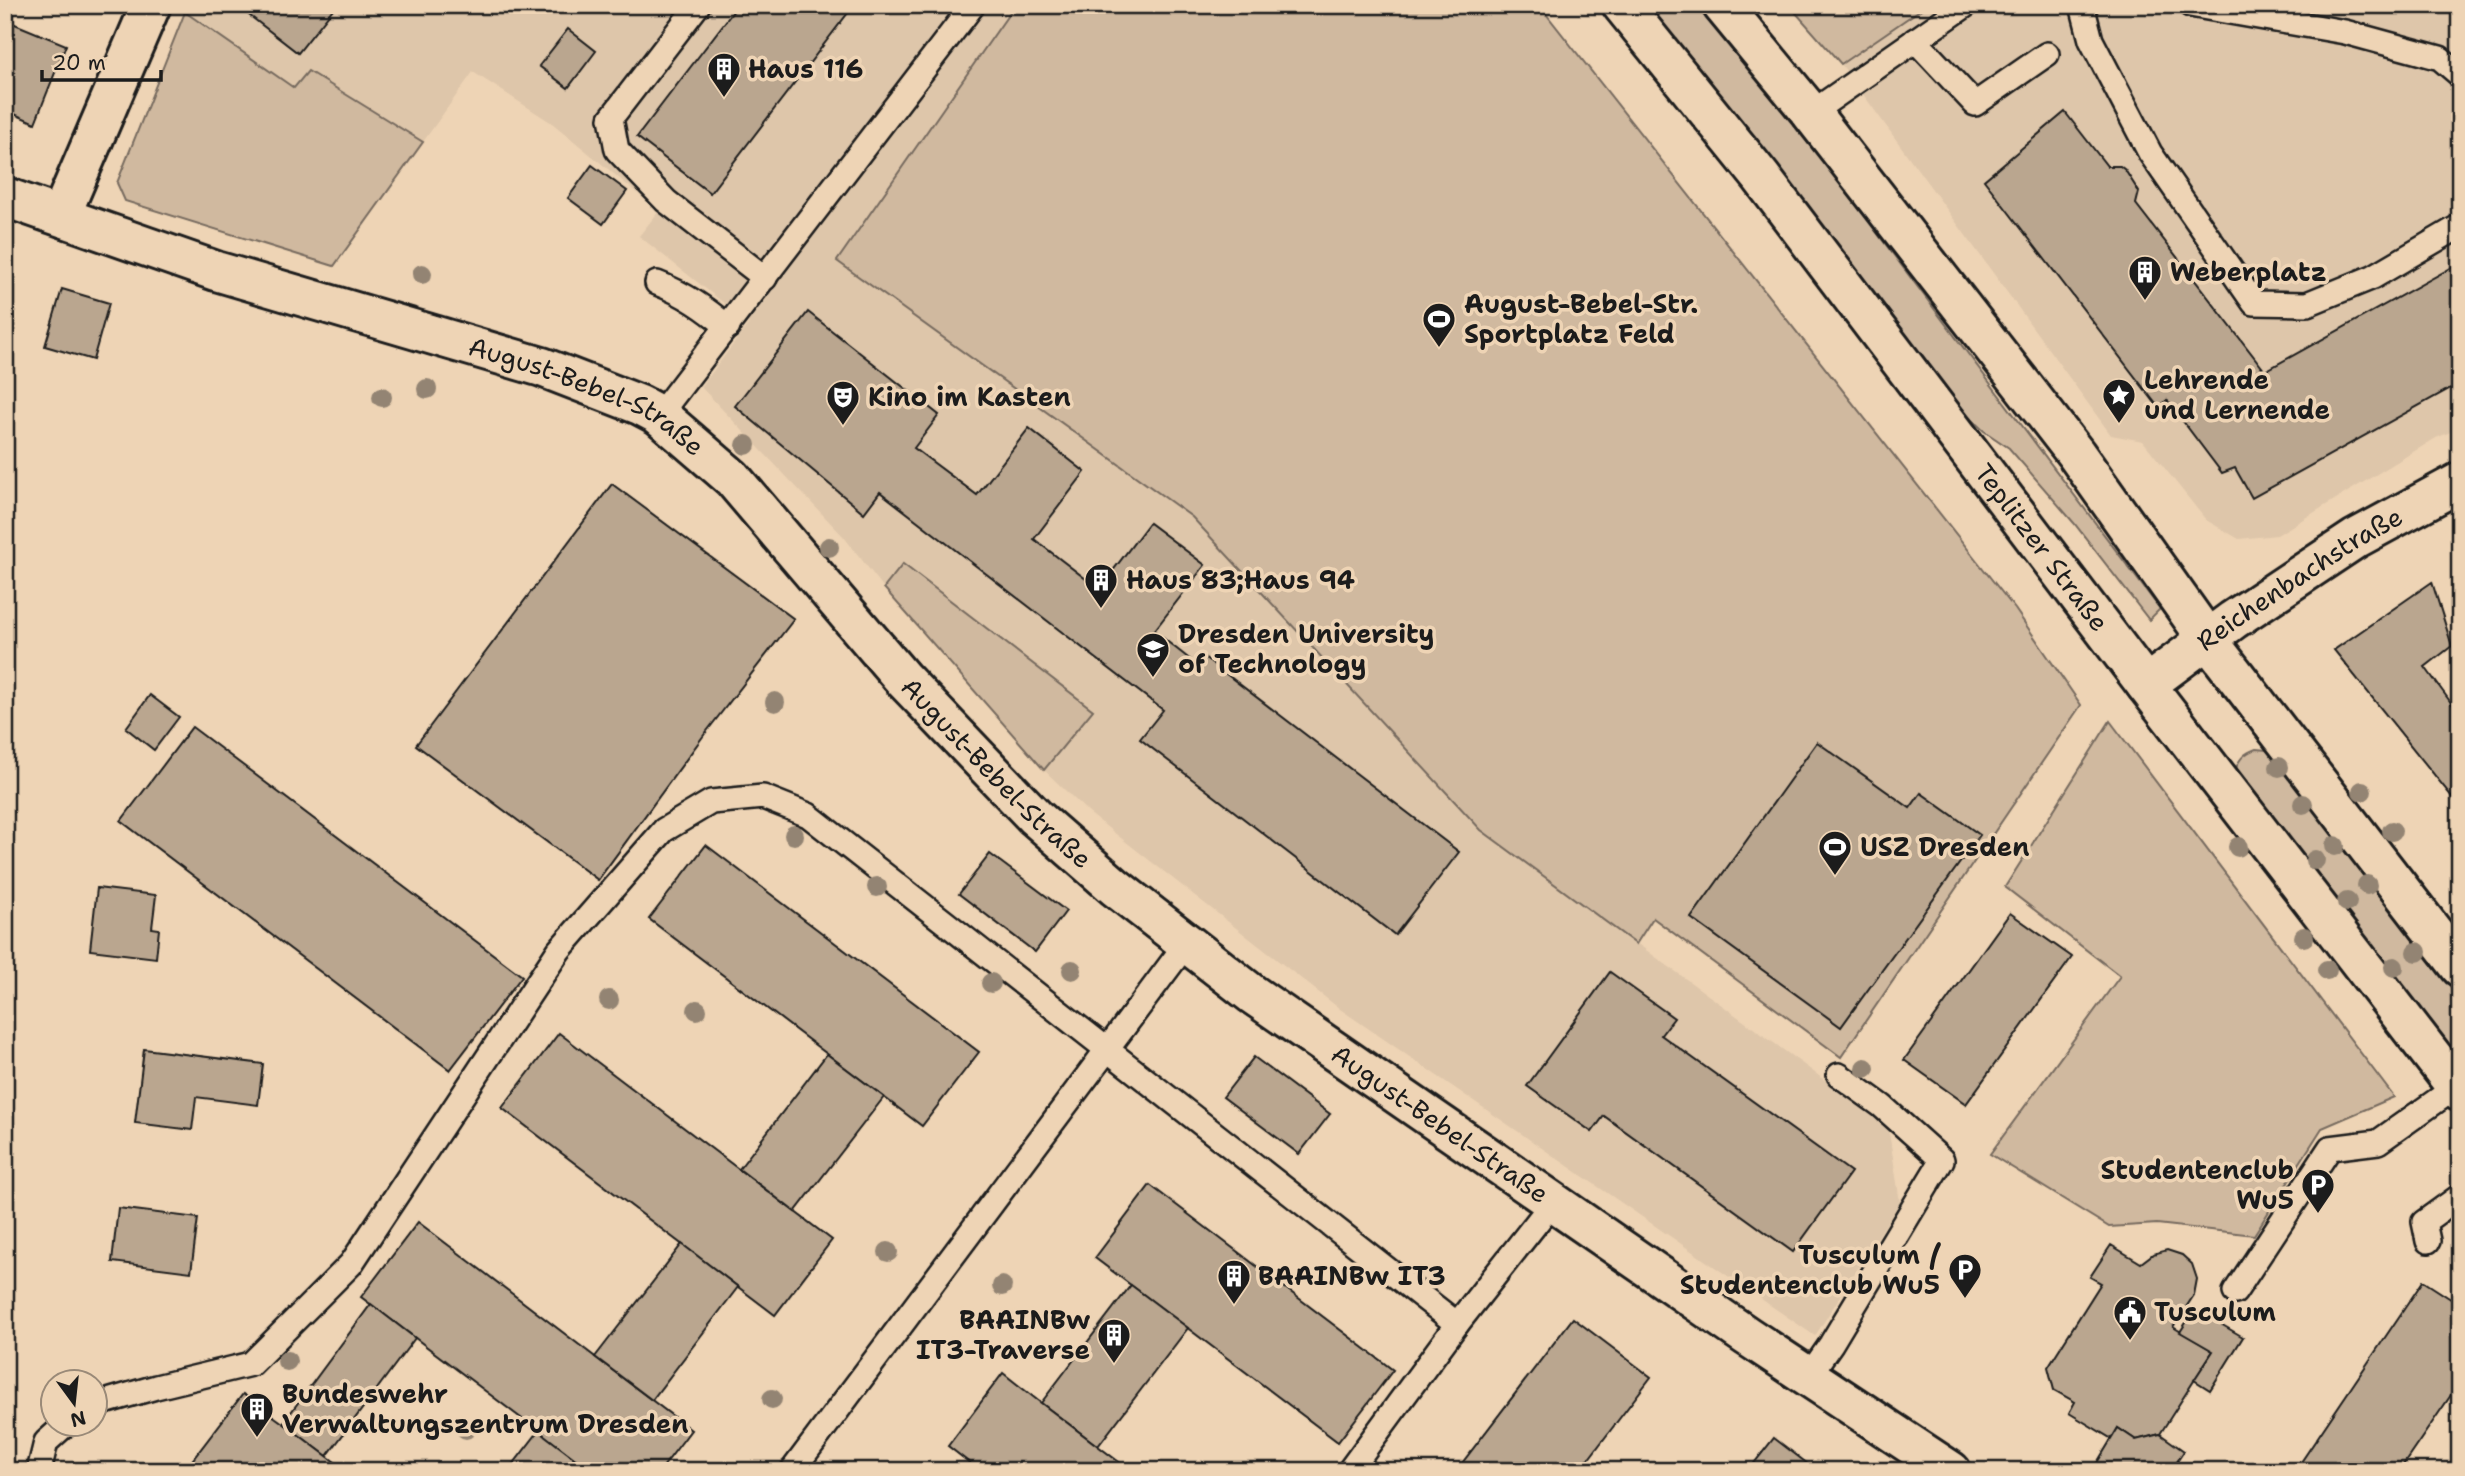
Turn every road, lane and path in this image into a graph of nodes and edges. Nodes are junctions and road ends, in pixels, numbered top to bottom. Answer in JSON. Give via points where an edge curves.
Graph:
{"nodes":[{"id":1,"x":152,"y":5,"type":"edge"},
{"id":2,"x":698,"y":5,"type":"edge"},
{"id":3,"x":973,"y":5,"type":"edge"},
{"id":4,"x":1622,"y":5,"type":"edge"},
{"id":5,"x":1722,"y":5,"type":"edge"},
{"id":6,"x":1966,"y":5,"type":"edge"},
{"id":7,"x":2081,"y":5,"type":"edge"},
{"id":8,"x":2190,"y":5,"type":"edge"},
{"id":9,"x":1915,"y":40,"type":"junction"},
{"id":10,"x":2047,"y":54,"type":"dead end"},
{"id":11,"x":2460,"y":75,"type":"edge"},
{"id":12,"x":1811,"y":113,"type":"junction"},
{"id":13,"x":5,"y":197,"type":"edge"},
{"id":14,"x":61,"y":215,"type":"junction"},
{"id":15,"x":2460,"y":226,"type":"edge"},
{"id":16,"x":765,"y":278,"type":"junction"},
{"id":17,"x":657,"y":284,"type":"dead end"},
{"id":18,"x":728,"y":327,"type":"junction"},
{"id":19,"x":659,"y":415,"type":"junction"},
{"id":20,"x":2460,"y":482,"type":"edge"},
{"id":21,"x":2207,"y":640,"type":"junction"},
{"id":22,"x":2147,"y":685,"type":"junction"},
{"id":23,"x":1186,"y":944,"type":"junction"},
{"id":24,"x":2460,"y":967,"type":"edge"},
{"id":25,"x":1109,"y":1050,"type":"junction"},
{"id":26,"x":1839,"y":1075,"type":"dead end"},
{"id":27,"x":2458,"y":1089,"type":"edge"},
{"id":28,"x":2460,"y":1196,"type":"edge"},
{"id":29,"x":1553,"y":1202,"type":"junction"},
{"id":30,"x":2428,"y":1241,"type":"dead end"},
{"id":31,"x":2235,"y":1292,"type":"dead end"},
{"id":32,"x":1457,"y":1324,"type":"junction"},
{"id":33,"x":1808,"y":1377,"type":"junction"},
{"id":34,"x":108,"y":1401,"type":"edge"},
{"id":35,"x":50,"y":1438,"type":"edge"},
{"id":36,"x":39,"y":1471,"type":"edge"},
{"id":37,"x":792,"y":1471,"type":"edge"},
{"id":38,"x":1349,"y":1471,"type":"edge"},
{"id":39,"x":1951,"y":1471,"type":"edge"}],
"edges":[{"from":1,"to":14,"type":"street"},
{"from":2,"to":16,"type":"lane","via":[[611,118],[617,149],[666,201]]},
{"from":3,"to":16,"type":"lane"},
{"from":4,"to":22,"type":"street","name":"Teplitzer Straße","via":[[1760,177]]},
{"from":5,"to":12,"type":"street"},
{"from":6,"to":9,"type":"lane"},
{"from":7,"to":15,"type":"lane","via":[[2091,40],[2150,153],[2254,303],[2307,304],[2374,277]]},
{"from":8,"to":11,"type":"lane","via":[[2345,32],[2440,58]]},
{"from":9,"to":10,"type":"lane","via":[[1975,104]]},
{"from":9,"to":12,"type":"lane"},
{"from":12,"to":21,"type":"street","via":[[2076,454]]},
{"from":13,"to":14,"type":"street","name":"August-Bebel-Straße"},
{"from":14,"to":19,"type":"street","name":"August-Bebel-Straße","via":[[216,271],[542,367]]},
{"from":16,"to":18,"type":"lane"},
{"from":17,"to":18,"type":"lane","via":[[704,306]]},
{"from":18,"to":19,"type":"lane"},
{"from":19,"to":23,"type":"street","name":"August-Bebel-Straße","via":[[732,478],[903,678],[1035,817]]},
{"from":20,"to":21,"type":"street","name":"Reichenbachstraße","via":[[2355,539]]},
{"from":21,"to":22,"type":"street","name":"Reichenbachstraße"},
{"from":21,"to":24,"type":"street"},
{"from":22,"to":27,"type":"street","name":"Teplitzer Straße"},
{"from":23,"to":25,"type":"lane"},
{"from":23,"to":29,"type":"street","name":"August-Bebel-Straße"},
{"from":25,"to":32,"type":"lane"},
{"from":25,"to":34,"type":"lane","via":[[808,814],[763,797],[711,802],[664,830],[559,950],[351,1265],[251,1364]]},
{"from":25,"to":37,"type":"lane"},
{"from":26,"to":33,"type":"lane","via":[[1942,1160]]},
{"from":27,"to":31,"type":"lane","via":[[2378,1142],[2329,1148]]},
{"from":28,"to":30,"type":"lane","via":[[2424,1222]]},
{"from":29,"to":32,"type":"lane"},
{"from":29,"to":33,"type":"street","name":"August-Bebel-Straße"},
{"from":32,"to":38,"type":"lane"},
{"from":33,"to":39,"type":"street","name":"August-Bebel-Straße"},
{"from":35,"to":36,"type":"lane"}]}
